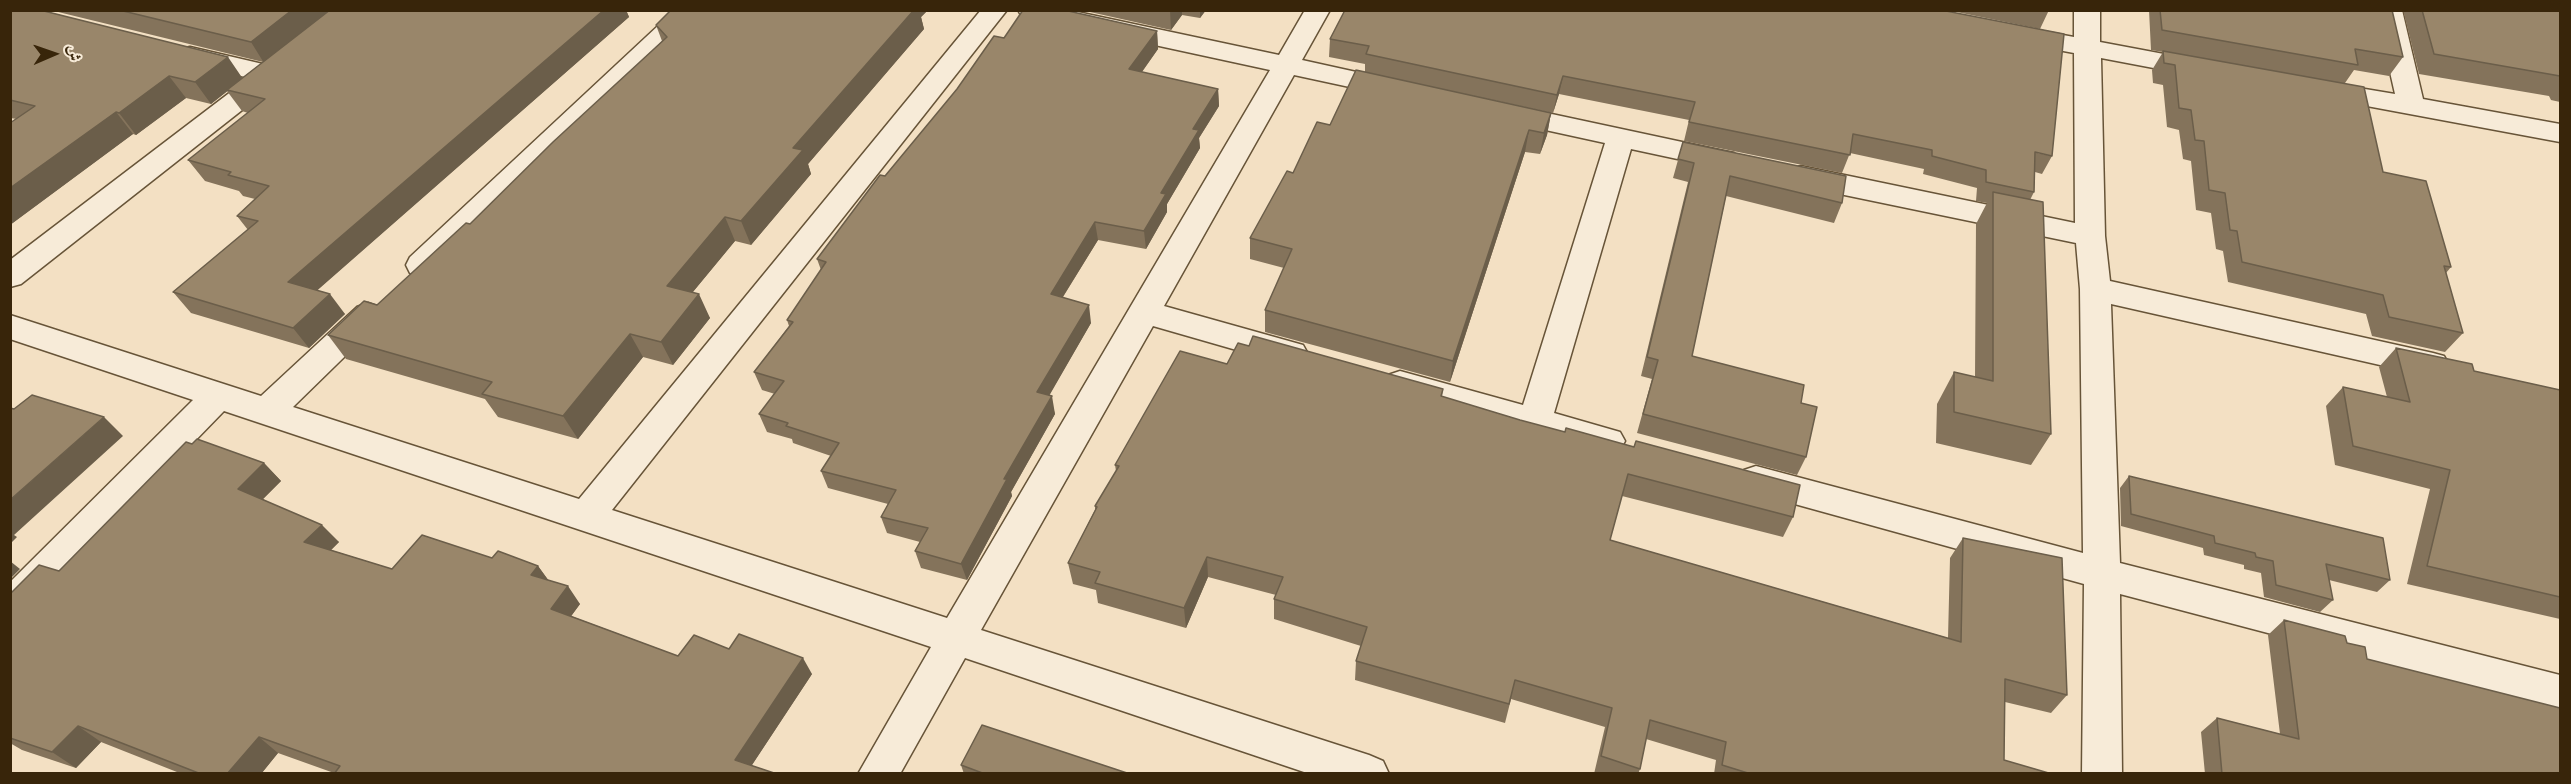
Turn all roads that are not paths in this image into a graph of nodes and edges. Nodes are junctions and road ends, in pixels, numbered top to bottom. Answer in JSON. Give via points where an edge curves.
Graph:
{"nodes":[{"id":1,"x":690,"y":10,"type":"edge"},
{"id":2,"x":995,"y":10,"type":"edge"},
{"id":3,"x":1030,"y":10,"type":"edge"},
{"id":4,"x":1318,"y":10,"type":"edge"},
{"id":5,"x":2086,"y":10,"type":"edge"},
{"id":6,"x":2389,"y":10,"type":"edge"},
{"id":7,"x":1996,"y":31,"type":"edge"},
{"id":8,"x":165,"y":49,"type":"edge"},
{"id":9,"x":2088,"y":49,"type":"junction"},
{"id":10,"x":1286,"y":65,"type":"junction"},
{"id":11,"x":2227,"y":73,"type":"edge"},
{"id":12,"x":2296,"y":85,"type":"edge"},
{"id":13,"x":1425,"y":95,"type":"edge"},
{"id":14,"x":2411,"y":106,"type":"junction"},
{"id":15,"x":1482,"y":108,"type":"edge"},
{"id":16,"x":2560,"y":133,"type":"edge"},
{"id":17,"x":1620,"y":138,"type":"junction"},
{"id":18,"x":2090,"y":236,"type":"junction"},
{"id":19,"x":10,"y":276,"type":"edge"},
{"id":20,"x":2095,"y":289,"type":"junction"},
{"id":21,"x":1144,"y":312,"type":"junction"},
{"id":22,"x":10,"y":327,"type":"edge"},
{"id":23,"x":1320,"y":362,"type":"edge"},
{"id":24,"x":2456,"y":370,"type":"edge"},
{"id":25,"x":1375,"y":378,"type":"edge"},
{"id":26,"x":219,"y":395,"type":"junction"},
{"id":27,"x":267,"y":411,"type":"junction"},
{"id":28,"x":1535,"y":421,"type":"junction"},
{"id":29,"x":1639,"y":449,"type":"edge"},
{"id":30,"x":1720,"y":471,"type":"edge"},
{"id":31,"x":586,"y":516,"type":"junction"},
{"id":32,"x":2102,"y":574,"type":"junction"},
{"id":33,"x":10,"y":607,"type":"edge"},
{"id":34,"x":956,"y":638,"type":"junction"},
{"id":35,"x":2560,"y":693,"type":"edge"},
{"id":36,"x":878,"y":774,"type":"edge"},
{"id":37,"x":1370,"y":774,"type":"edge"},
{"id":38,"x":2102,"y":774,"type":"edge"}],
"edges":[{"from":1,"to":27,"type":"street"},
{"from":2,"to":31,"type":"street"},
{"from":3,"to":10,"type":"street"},
{"from":4,"to":10,"type":"street"},
{"from":5,"to":9,"type":"street"},
{"from":6,"to":14,"type":"street"},
{"from":7,"to":9,"type":"street"},
{"from":8,"to":19,"type":"street","via":[[279,68]]},
{"from":9,"to":11,"type":"street"},
{"from":9,"to":18,"type":"street"},
{"from":10,"to":13,"type":"street"},
{"from":10,"to":21,"type":"street"},
{"from":12,"to":14,"type":"street"},
{"from":14,"to":16,"type":"street"},
{"from":15,"to":17,"type":"street"},
{"from":17,"to":18,"type":"street"},
{"from":17,"to":28,"type":"street"},
{"from":18,"to":20,"type":"street"},
{"from":20,"to":24,"type":"street"},
{"from":20,"to":32,"type":"street"},
{"from":21,"to":23,"type":"street"},
{"from":21,"to":34,"type":"street"},
{"from":22,"to":26,"type":"street"},
{"from":25,"to":28,"type":"street"},
{"from":26,"to":27,"type":"street"},
{"from":26,"to":33,"type":"street"},
{"from":27,"to":31,"type":"street"},
{"from":28,"to":29,"type":"street"},
{"from":30,"to":32,"type":"street"},
{"from":31,"to":34,"type":"street"},
{"from":32,"to":35,"type":"street"},
{"from":32,"to":38,"type":"street"},
{"from":34,"to":36,"type":"street"},
{"from":34,"to":37,"type":"street"}]}
